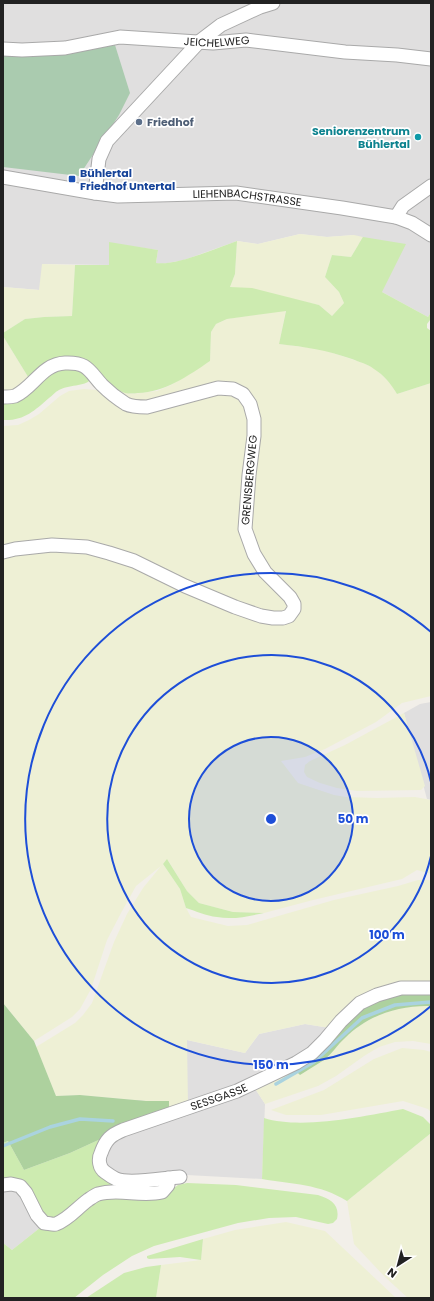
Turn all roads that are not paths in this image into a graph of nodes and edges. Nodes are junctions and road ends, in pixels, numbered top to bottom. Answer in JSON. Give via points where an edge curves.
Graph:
{"nodes":[{"id":1,"x":273,"y":3,"type":"edge"},
{"id":2,"x":200,"y":42,"type":"junction"},
{"id":3,"x":3,"y":49,"type":"edge"},
{"id":4,"x":431,"y":59,"type":"edge"},
{"id":5,"x":3,"y":177,"type":"edge"},
{"id":6,"x":431,"y":186,"type":"edge"},
{"id":7,"x":95,"y":193,"type":"junction"},
{"id":8,"x":396,"y":217,"type":"junction"},
{"id":9,"x":431,"y":235,"type":"edge"},
{"id":10,"x":3,"y":397,"type":"edge"},
{"id":11,"x":3,"y":552,"type":"edge"},
{"id":12,"x":431,"y":988,"type":"edge"},
{"id":13,"x":3,"y":1185,"type":"edge"}],
"edges":[{"from":1,"to":2,"type":"street","via":[[221,25]]},
{"from":2,"to":3,"type":"street","name":"JEICHELWEG","via":[[120,37],[65,48]]},
{"from":2,"to":4,"type":"street","name":"JEICHELWEG","via":[[246,40]]},
{"from":2,"to":7,"type":"street","via":[[108,141],[100,159]]},
{"from":5,"to":7,"type":"street","name":"LIEHENBACHSTRASSE"},
{"from":6,"to":8,"type":"street","via":[[403,206]]},
{"from":7,"to":8,"type":"street","name":"LIEHENBACHSTRASSE","via":[[118,196],[236,193]]},
{"from":8,"to":9,"type":"street","name":"LIEHENBACHSTRASSE"},
{"from":10,"to":11,"type":"street","name":"GRENISBERGWEG","via":[[14,396],[46,369],[65,363],[86,367],[127,405],[147,406],[218,388],[233,389],[243,394],[250,404],[254,419],[245,529],[261,566],[290,597],[294,609],[289,616],[283,618],[261,616],[185,586],[134,561],[87,547],[52,545]]},
{"from":12,"to":13,"type":"street","name":"SESSGASSE","via":[[401,988],[366,1000],[341,1021],[312,1053],[296,1063],[237,1091],[112,1135],[99,1156],[102,1170],[116,1179],[130,1182],[174,1177],[162,1192],[133,1194],[114,1191],[97,1194],[70,1216],[55,1224],[44,1223],[20,1186]]}]}
